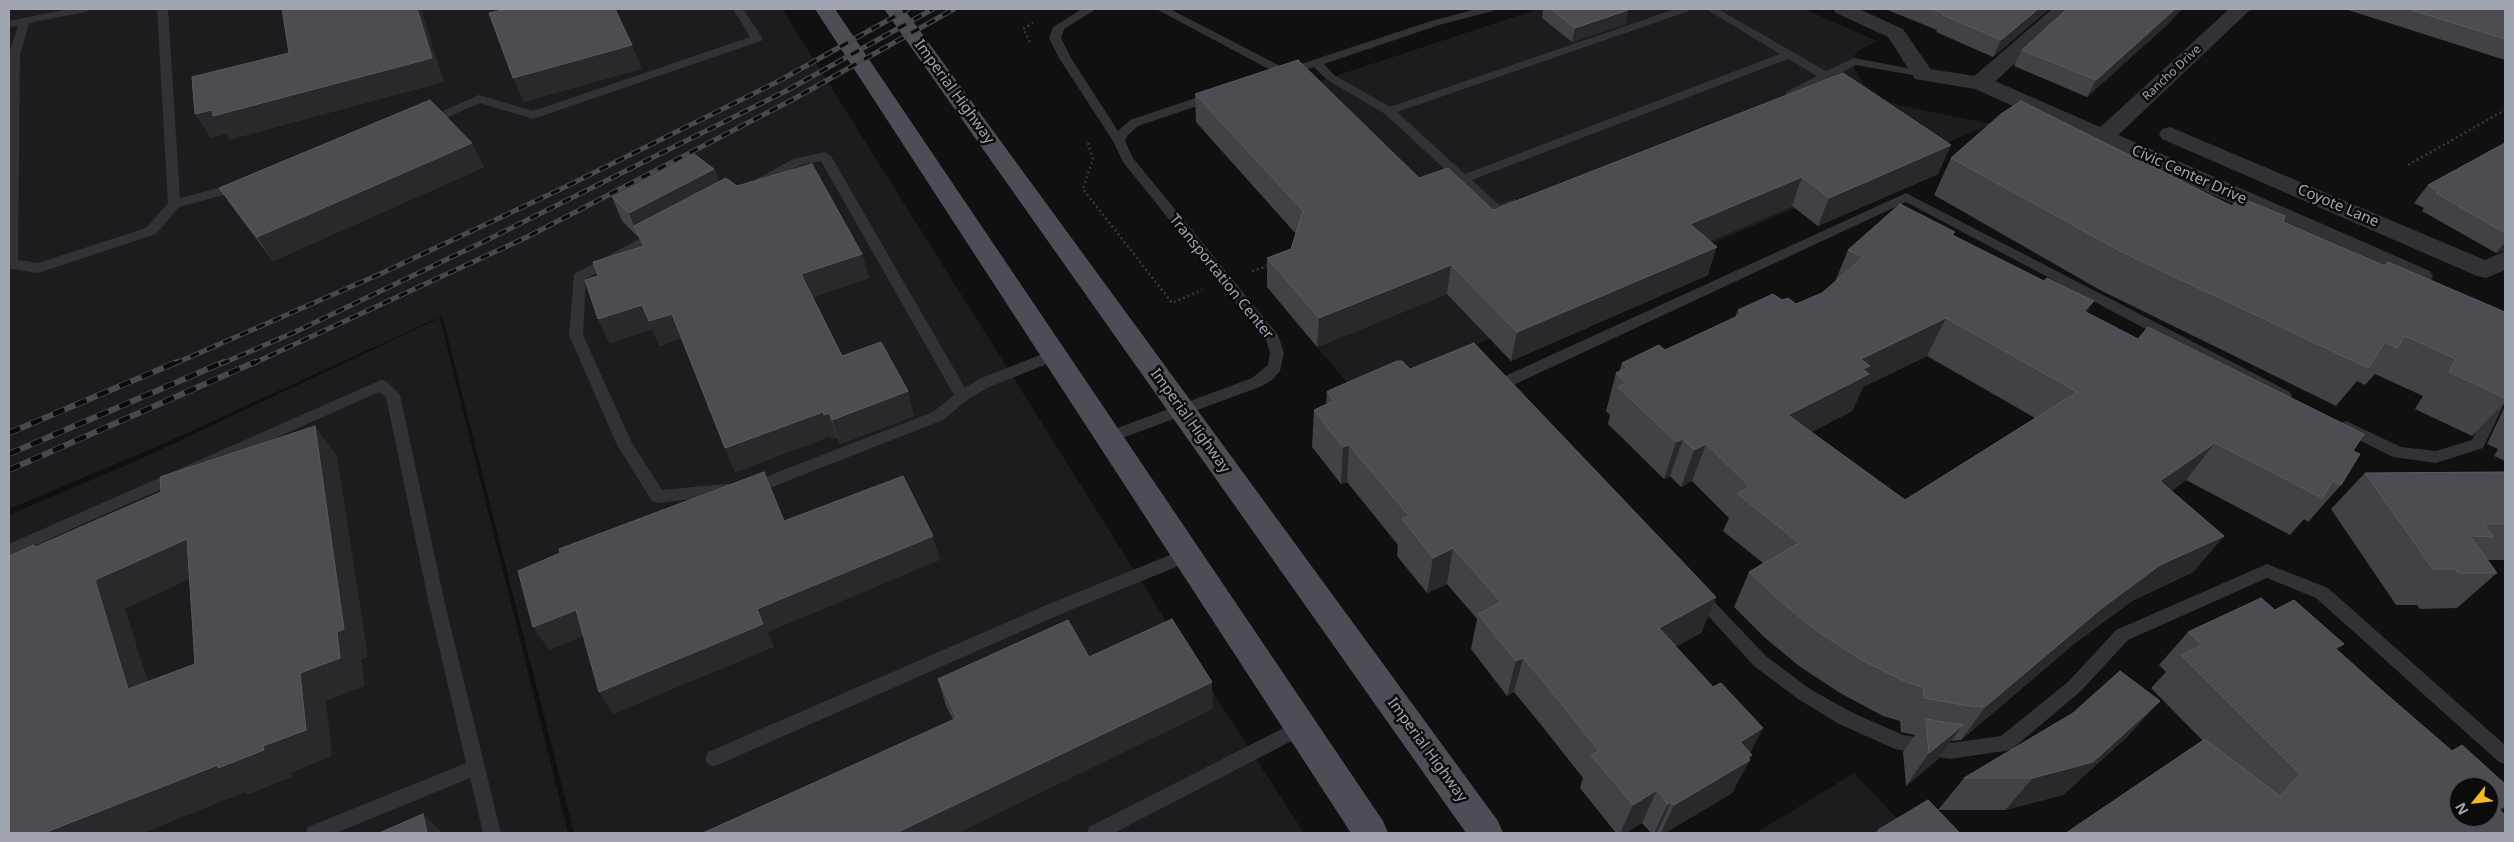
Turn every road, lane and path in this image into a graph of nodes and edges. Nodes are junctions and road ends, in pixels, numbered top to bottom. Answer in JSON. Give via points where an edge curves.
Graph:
{"nodes":[{"id":1,"x":85,"y":9,"type":"edge"},
{"id":2,"x":162,"y":9,"type":"edge"},
{"id":3,"x":738,"y":9,"type":"edge"},
{"id":4,"x":825,"y":9,"type":"edge"},
{"id":5,"x":894,"y":9,"type":"edge"},
{"id":6,"x":1090,"y":9,"type":"edge"},
{"id":7,"x":1162,"y":9,"type":"edge"},
{"id":8,"x":1489,"y":9,"type":"edge"},
{"id":9,"x":1685,"y":9,"type":"edge"},
{"id":10,"x":1711,"y":9,"type":"edge"},
{"id":11,"x":1843,"y":9,"type":"edge"},
{"id":12,"x":2064,"y":9,"type":"edge"},
{"id":13,"x":2241,"y":9,"type":"edge"},
{"id":14,"x":24,"y":23,"type":"junction"},
{"id":15,"x":9,"y":24,"type":"edge"},
{"id":16,"x":9,"y":33,"type":"edge"},
{"id":17,"x":1788,"y":54,"type":"junction"},
{"id":18,"x":1316,"y":63,"type":"junction"},
{"id":19,"x":1284,"y":73,"type":"junction"},
{"id":20,"x":1923,"y":74,"type":"junction"},
{"id":21,"x":1825,"y":76,"type":"junction"},
{"id":22,"x":1266,"y":79,"type":"edge"},
{"id":23,"x":1980,"y":83,"type":"junction"},
{"id":24,"x":1222,"y":94,"type":"edge"},
{"id":25,"x":1774,"y":101,"type":"edge"},
{"id":26,"x":2505,"y":110,"type":"edge"},
{"id":27,"x":1389,"y":111,"type":"junction"},
{"id":28,"x":417,"y":125,"type":"edge"},
{"id":29,"x":2170,"y":134,"type":"dead end"},
{"id":30,"x":2103,"y":137,"type":"junction"},
{"id":31,"x":1119,"y":141,"type":"junction"},
{"id":32,"x":2408,"y":165,"type":"dead end"},
{"id":33,"x":1464,"y":179,"type":"junction"},
{"id":34,"x":256,"y":182,"type":"edge"},
{"id":35,"x":736,"y":194,"type":"edge"},
{"id":36,"x":1525,"y":199,"type":"edge"},
{"id":37,"x":174,"y":204,"type":"junction"},
{"id":38,"x":675,"y":226,"type":"edge"},
{"id":39,"x":2505,"y":259,"type":"edge"},
{"id":40,"x":2439,"y":285,"type":"edge"},
{"id":41,"x":1055,"y":355,"type":"junction"},
{"id":42,"x":2505,"y":387,"type":"edge"},
{"id":43,"x":962,"y":396,"type":"junction"},
{"id":44,"x":1510,"y":400,"type":"edge"},
{"id":45,"x":2298,"y":402,"type":"edge"},
{"id":46,"x":1183,"y":411,"type":"junction"},
{"id":47,"x":2332,"y":420,"type":"edge"},
{"id":48,"x":1109,"y":437,"type":"junction"},
{"id":49,"x":9,"y":551,"type":"edge"},
{"id":50,"x":1187,"y":555,"type":"junction"},
{"id":51,"x":1686,"y":584,"type":"edge"},
{"id":52,"x":1301,"y":727,"type":"junction"},
{"id":53,"x":2505,"y":756,"type":"edge"},
{"id":54,"x":714,"y":758,"type":"dead end"},
{"id":55,"x":476,"y":767,"type":"junction"},
{"id":56,"x":315,"y":833,"type":"edge"},
{"id":57,"x":492,"y":833,"type":"edge"},
{"id":58,"x":1096,"y":833,"type":"edge"},
{"id":59,"x":1371,"y":833,"type":"edge"},
{"id":60,"x":1486,"y":833,"type":"edge"}],
"edges":[{"from":1,"to":14,"type":"lane"},
{"from":2,"to":37,"type":"lane"},
{"from":3,"to":28,"type":"lane","via":[[757,38],[533,115],[479,99]]},
{"from":4,"to":41,"type":"main road"},
{"from":5,"to":46,"type":"main road","name":"Imperial Highway"},
{"from":6,"to":31,"type":"lane","name":"Transportation Center","via":[[1059,27],[1055,38]]},
{"from":7,"to":19,"type":"lane"},
{"from":8,"to":18,"type":"lane","via":[[1435,23]]},
{"from":9,"to":27,"type":"lane"},
{"from":10,"to":17,"type":"lane"},
{"from":11,"to":20,"type":"street","via":[[1896,33]]},
{"from":12,"to":23,"type":"street"},
{"from":13,"to":30,"type":"street","name":"Rancho Drive"},
{"from":14,"to":15,"type":"lane"},
{"from":14,"to":16,"type":"lane"},
{"from":14,"to":37,"type":"lane","via":[[14,55],[11,264],[38,268],[151,231]]},
{"from":17,"to":21,"type":"lane"},
{"from":17,"to":33,"type":"lane"},
{"from":18,"to":19,"type":"lane"},
{"from":18,"to":27,"type":"lane","via":[[1330,77]]},
{"from":19,"to":22,"type":"lane"},
{"from":20,"to":21,"type":"lane","via":[[1854,60]]},
{"from":20,"to":23,"type":"street","name":"Civic Center Drive"},
{"from":21,"to":25,"type":"lane"},
{"from":23,"to":30,"type":"street","name":"Civic Center Drive"},
{"from":24,"to":31,"type":"lane","via":[[1134,123]]},
{"from":26,"to":32,"type":"path"},
{"from":27,"to":33,"type":"lane"},
{"from":29,"to":39,"type":"street","name":"Coyote Lane","via":[[2486,270]]},
{"from":30,"to":40,"type":"street","name":"Civic Center Drive"},
{"from":31,"to":46,"type":"lane","name":"Transportation Center","via":[[1127,159],[1273,339],[1277,353],[1275,367],[1268,376]]},
{"from":33,"to":36,"type":"lane","via":[[1497,210]]},
{"from":34,"to":37,"type":"lane"},
{"from":35,"to":43,"type":"lane","via":[[797,162],[825,156]]},
{"from":38,"to":43,"type":"lane","via":[[578,276],[576,335],[625,445],[658,497],[756,487],[938,416]]},
{"from":41,"to":43,"type":"lane","via":[[984,383]]},
{"from":41,"to":48,"type":"main road"},
{"from":42,"to":47,"type":"lane","via":[[2478,444],[2436,457],[2398,452]]},
{"from":44,"to":45,"type":"lane","via":[[1497,386],[1906,197]]},
{"from":46,"to":48,"type":"lane","name":"Transportation Center"},
{"from":46,"to":60,"type":"main road","name":"Imperial Highway"},
{"from":48,"to":50,"type":"main road"},
{"from":49,"to":55,"type":"lane","via":[[381,385],[393,395],[437,604]]},
{"from":50,"to":52,"type":"main road"},
{"from":50,"to":54,"type":"lane"},
{"from":51,"to":53,"type":"lane","via":[[1760,661],[1804,694],[1900,744],[1950,751],[2005,744],[2075,686],[2122,635],[2266,571],[2322,592]]},
{"from":52,"to":58,"type":"lane"},
{"from":52,"to":59,"type":"main road"},
{"from":55,"to":56,"type":"lane"},
{"from":55,"to":57,"type":"lane"}]}
